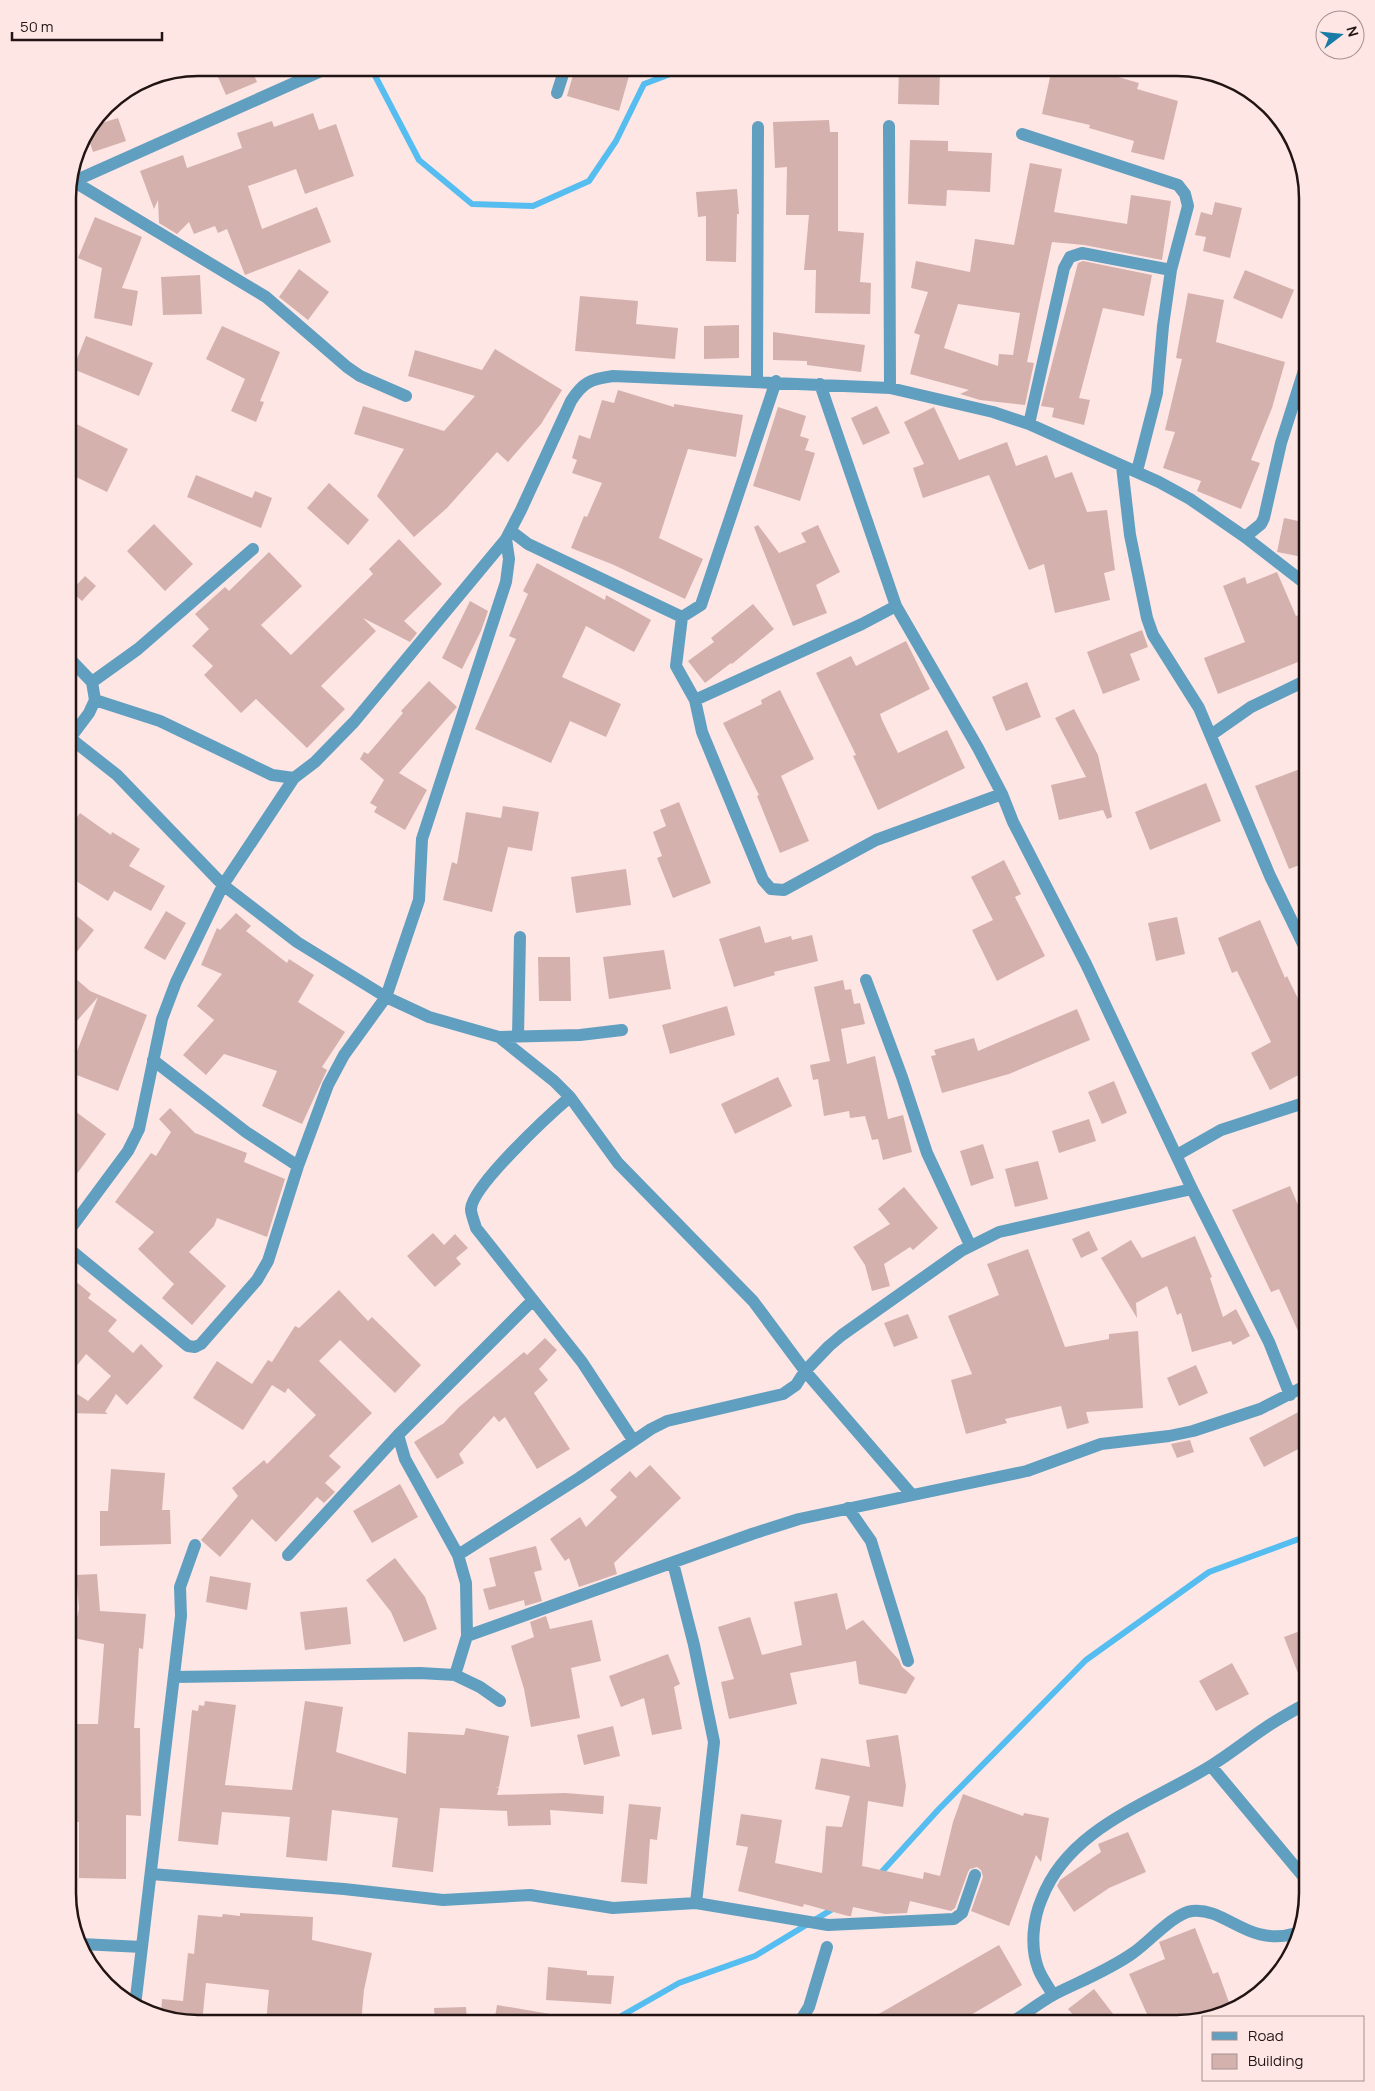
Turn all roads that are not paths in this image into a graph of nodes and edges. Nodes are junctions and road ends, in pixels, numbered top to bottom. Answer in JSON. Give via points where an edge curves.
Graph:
{"nodes":[{"id":1,"x":307,"y":76,"type":"edge"},
{"id":2,"x":562,"y":76,"type":"edge"},
{"id":3,"x":557,"y":93,"type":"dead end"},
{"id":4,"x":889,"y":126,"type":"dead end"},
{"id":5,"x":758,"y":127,"type":"dead end"},
{"id":6,"x":1022,"y":134,"type":"dead end"},
{"id":7,"x":79,"y":179,"type":"edge"},
{"id":8,"x":78,"y":186,"type":"edge"},
{"id":9,"x":1171,"y":270,"type":"junction"},
{"id":10,"x":757,"y":381,"type":"junction"},
{"id":11,"x":776,"y":381,"type":"junction"},
{"id":12,"x":820,"y":384,"type":"junction"},
{"id":13,"x":890,"y":388,"type":"junction"},
{"id":14,"x":1299,"y":388,"type":"edge"},
{"id":15,"x":406,"y":396,"type":"dead end"},
{"id":16,"x":1029,"y":424,"type":"junction"},
{"id":17,"x":1122,"y":466,"type":"junction"},
{"id":18,"x":1137,"y":471,"type":"junction"},
{"id":19,"x":508,"y":535,"type":"junction"},
{"id":20,"x":1245,"y":537,"type":"junction"},
{"id":21,"x":253,"y":549,"type":"dead end"},
{"id":22,"x":1299,"y":578,"type":"edge"},
{"id":23,"x":896,"y":606,"type":"junction"},
{"id":24,"x":682,"y":617,"type":"junction"},
{"id":25,"x":77,"y":665,"type":"edge"},
{"id":26,"x":92,"y":682,"type":"junction"},
{"id":27,"x":1299,"y":684,"type":"edge"},
{"id":28,"x":94,"y":700,"type":"junction"},
{"id":29,"x":695,"y":700,"type":"junction"},
{"id":30,"x":77,"y":730,"type":"edge"},
{"id":31,"x":1211,"y":735,"type":"junction"},
{"id":32,"x":77,"y":746,"type":"edge"},
{"id":33,"x":294,"y":778,"type":"junction"},
{"id":34,"x":1002,"y":794,"type":"junction"},
{"id":35,"x":223,"y":885,"type":"junction"},
{"id":36,"x":1299,"y":934,"type":"edge"},
{"id":37,"x":520,"y":937,"type":"dead end"},
{"id":38,"x":866,"y":980,"type":"dead end"},
{"id":39,"x":386,"y":997,"type":"junction"},
{"id":40,"x":622,"y":1030,"type":"dead end"},
{"id":41,"x":518,"y":1036,"type":"junction"},
{"id":42,"x":499,"y":1037,"type":"junction"},
{"id":43,"x":153,"y":1060,"type":"junction"},
{"id":44,"x":570,"y":1097,"type":"junction"},
{"id":45,"x":1299,"y":1105,"type":"edge"},
{"id":46,"x":1177,"y":1155,"type":"junction"},
{"id":47,"x":298,"y":1166,"type":"junction"},
{"id":48,"x":1192,"y":1189,"type":"junction"},
{"id":49,"x":76,"y":1220,"type":"edge"},
{"id":50,"x":970,"y":1245,"type":"junction"},
{"id":51,"x":76,"y":1255,"type":"edge"},
{"id":52,"x":532,"y":1301,"type":"junction"},
{"id":53,"x":805,"y":1371,"type":"junction"},
{"id":54,"x":1299,"y":1390,"type":"edge"},
{"id":55,"x":1290,"y":1395,"type":"junction"},
{"id":56,"x":398,"y":1435,"type":"junction"},
{"id":57,"x":634,"y":1440,"type":"junction"},
{"id":58,"x":912,"y":1495,"type":"junction"},
{"id":59,"x":848,"y":1508,"type":"junction"},
{"id":60,"x":195,"y":1545,"type":"dead end"},
{"id":61,"x":458,"y":1554,"type":"junction"},
{"id":62,"x":288,"y":1555,"type":"dead end"},
{"id":63,"x":673,"y":1563,"type":"junction"},
{"id":64,"x":467,"y":1636,"type":"junction"},
{"id":65,"x":908,"y":1661,"type":"dead end"},
{"id":66,"x":455,"y":1675,"type":"junction"},
{"id":67,"x":174,"y":1677,"type":"junction"},
{"id":68,"x":500,"y":1701,"type":"dead end"},
{"id":69,"x":1299,"y":1708,"type":"edge"},
{"id":70,"x":1211,"y":1766,"type":"junction"},
{"id":71,"x":1299,"y":1870,"type":"edge"},
{"id":72,"x":151,"y":1874,"type":"junction"},
{"id":73,"x":975,"y":1875,"type":"dead end"},
{"id":74,"x":696,"y":1903,"type":"junction"},
{"id":75,"x":1291,"y":1935,"type":"edge"},
{"id":76,"x":89,"y":1944,"type":"edge"},
{"id":77,"x":142,"y":1947,"type":"junction"},
{"id":78,"x":827,"y":1947,"type":"dead end"},
{"id":79,"x":1053,"y":1995,"type":"junction"},
{"id":80,"x":136,"y":1997,"type":"edge"},
{"id":81,"x":805,"y":2015,"type":"edge"},
{"id":82,"x":1024,"y":2015,"type":"edge"}],
"edges":[{"from":1,"to":7,"type":"street"},
{"from":2,"to":3,"type":"street"},
{"from":4,"to":13,"type":"street"},
{"from":5,"to":10,"type":"street"},
{"from":6,"to":9,"type":"street","via":[[1178,185],[1188,206]]},
{"from":8,"to":15,"type":"street","via":[[266,297],[360,376]]},
{"from":9,"to":16,"type":"street","via":[[1082,253],[1070,257],[1064,268]]},
{"from":9,"to":18,"type":"street","via":[[1157,392]]},
{"from":10,"to":11,"type":"street"},
{"from":10,"to":19,"type":"street","via":[[613,376],[592,379],[570,401]]},
{"from":11,"to":12,"type":"street"},
{"from":11,"to":24,"type":"street","via":[[701,605]]},
{"from":12,"to":13,"type":"street"},
{"from":12,"to":23,"type":"street"},
{"from":13,"to":16,"type":"street","via":[[993,412]]},
{"from":14,"to":20,"type":"street","via":[[1281,443],[1264,518]]},
{"from":16,"to":17,"type":"street"},
{"from":17,"to":18,"type":"street"},
{"from":17,"to":31,"type":"street","via":[[1130,535],[1147,618],[1153,635],[1199,708]]},
{"from":18,"to":20,"type":"street","via":[[1190,500]]},
{"from":19,"to":24,"type":"street"},
{"from":19,"to":33,"type":"street","via":[[354,722],[315,762]]},
{"from":19,"to":39,"type":"street","via":[[506,582],[422,839],[418,900]]},
{"from":20,"to":22,"type":"street"},
{"from":21,"to":26,"type":"street","via":[[138,649]]},
{"from":23,"to":29,"type":"street"},
{"from":23,"to":34,"type":"street"},
{"from":24,"to":29,"type":"street","via":[[676,666]]},
{"from":25,"to":26,"type":"street"},
{"from":26,"to":28,"type":"street"},
{"from":27,"to":31,"type":"street","via":[[1251,707]]},
{"from":28,"to":30,"type":"street"},
{"from":28,"to":33,"type":"street","via":[[160,721],[272,775]]},
{"from":29,"to":34,"type":"street","via":[[702,732],[763,880],[771,889],[784,890],[876,840]]},
{"from":31,"to":36,"type":"street","via":[[1270,876]]},
{"from":32,"to":35,"type":"street","via":[[117,775]]},
{"from":33,"to":35,"type":"street"},
{"from":34,"to":46,"type":"street"},
{"from":35,"to":39,"type":"street","via":[[297,942]]},
{"from":35,"to":43,"type":"street","via":[[176,982],[162,1019]]},
{"from":37,"to":41,"type":"street"},
{"from":38,"to":50,"type":"street","via":[[927,1153]]},
{"from":39,"to":42,"type":"street","via":[[429,1017]]},
{"from":39,"to":47,"type":"street","via":[[344,1055],[328,1085]]},
{"from":40,"to":41,"type":"street","via":[[580,1035]]},
{"from":41,"to":42,"type":"street"},
{"from":42,"to":44,"type":"street"},
{"from":43,"to":47,"type":"street","via":[[246,1132]]},
{"from":43,"to":49,"type":"street","via":[[139,1129],[132,1144]]},
{"from":44,"to":52,"type":"street","via":[[536,1127],[477,1193],[471,1209],[476,1228]]},
{"from":44,"to":53,"type":"street","via":[[618,1163],[753,1301]]},
{"from":45,"to":46,"type":"street","via":[[1221,1130]]},
{"from":46,"to":48,"type":"street"},
{"from":47,"to":51,"type":"street","via":[[268,1261],[257,1280],[195,1347],[188,1346]]},
{"from":48,"to":50,"type":"street","via":[[999,1232]]},
{"from":48,"to":55,"type":"street","via":[[1269,1342]]},
{"from":50,"to":53,"type":"street","via":[[836,1340]]},
{"from":52,"to":56,"type":"street"},
{"from":52,"to":57,"type":"street","via":[[582,1362]]},
{"from":53,"to":57,"type":"street","via":[[796,1385],[783,1394],[667,1421]]},
{"from":53,"to":58,"type":"street"},
{"from":54,"to":55,"type":"street"},
{"from":55,"to":58,"type":"street","via":[[1260,1409],[1193,1430],[1101,1444],[1027,1471]]},
{"from":56,"to":61,"type":"street","via":[[405,1459]]},
{"from":56,"to":62,"type":"street"},
{"from":57,"to":61,"type":"street"},
{"from":58,"to":59,"type":"street"},
{"from":59,"to":63,"type":"street","via":[[799,1519]]},
{"from":59,"to":65,"type":"street","via":[[870,1541]]},
{"from":60,"to":67,"type":"street","via":[[180,1587],[181,1616]]},
{"from":61,"to":64,"type":"street","via":[[466,1583]]},
{"from":63,"to":64,"type":"street"},
{"from":63,"to":74,"type":"street","via":[[714,1742]]},
{"from":64,"to":66,"type":"street"},
{"from":66,"to":67,"type":"street"},
{"from":66,"to":68,"type":"street"},
{"from":67,"to":72,"type":"street"},
{"from":69,"to":70,"type":"street","via":[[1267,1726]]},
{"from":70,"to":71,"type":"street"},
{"from":70,"to":79,"type":"street","via":[[1088,1836],[1066,1857],[1048,1882],[1037,1909],[1033,1944],[1038,1969]]},
{"from":72,"to":74,"type":"street","via":[[344,1888],[443,1900],[530,1895],[613,1908]]},
{"from":72,"to":77,"type":"street"},
{"from":73,"to":74,"type":"street","via":[[962,1912],[954,1919],[828,1925]]},
{"from":75,"to":79,"type":"street","via":[[1263,1937],[1204,1911],[1190,1911],[1117,1964]]},
{"from":76,"to":77,"type":"street"},
{"from":77,"to":80,"type":"street"},
{"from":78,"to":81,"type":"street"},
{"from":79,"to":82,"type":"street"}]}
